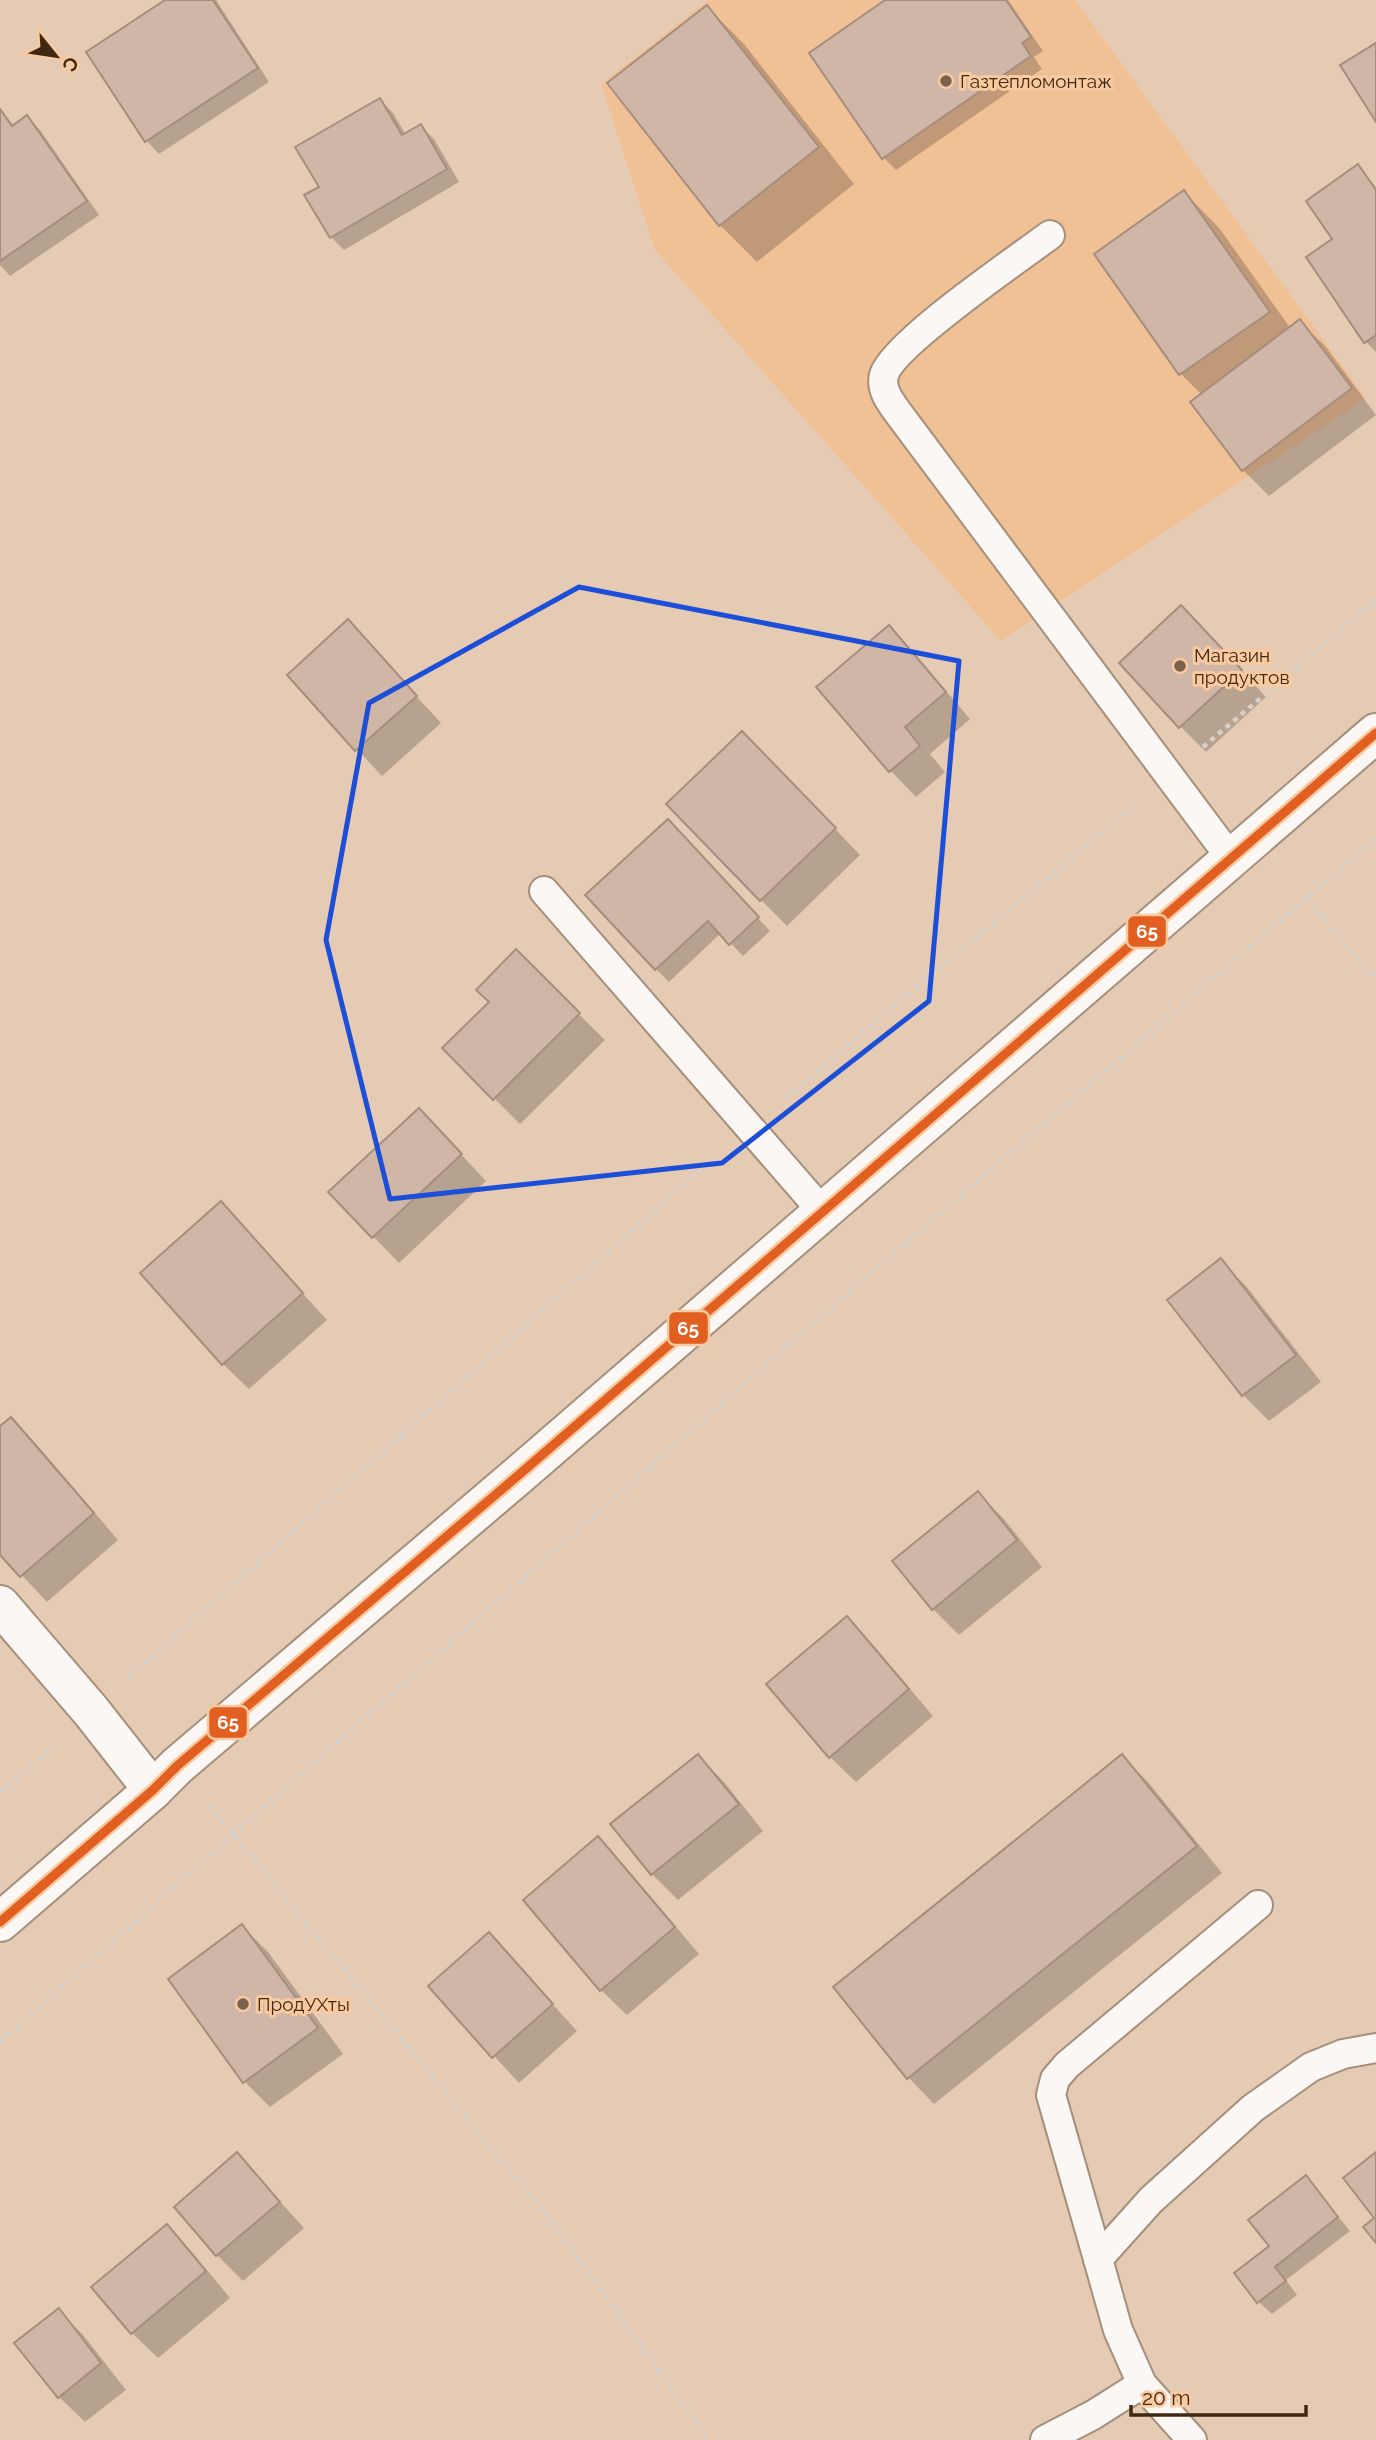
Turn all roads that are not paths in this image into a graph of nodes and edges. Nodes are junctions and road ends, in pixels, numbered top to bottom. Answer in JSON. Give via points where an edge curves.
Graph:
{"nodes":[{"id":1,"x":1050,"y":235,"type":"dead end"},
{"id":2,"x":1376,"y":733,"type":"edge"},
{"id":3,"x":1230,"y":857,"type":"junction"},
{"id":4,"x":544,"y":891,"type":"dead end"},
{"id":5,"x":822,"y":1212,"type":"junction"},
{"id":6,"x":0,"y":1605,"type":"edge"},
{"id":7,"x":165,"y":1778,"type":"junction"},
{"id":8,"x":1258,"y":1905,"type":"dead end"},
{"id":9,"x":0,"y":1922,"type":"edge"},
{"id":10,"x":1376,"y":2048,"type":"edge"},
{"id":11,"x":1098,"y":2259,"type":"junction"},
{"id":12,"x":1142,"y":2384,"type":"junction"},
{"id":13,"x":1045,"y":2440,"type":"edge"},
{"id":14,"x":1192,"y":2440,"type":"edge"}],
"edges":[{"from":1,"to":3,"type":"lane","via":[[915,337],[888,366],[883,387]]},
{"from":2,"to":3,"type":"main road"},
{"from":3,"to":5,"type":"main road"},
{"from":4,"to":5,"type":"lane"},
{"from":5,"to":7,"type":"main road"},
{"from":6,"to":7,"type":"main road","via":[[91,1711]]},
{"from":7,"to":9,"type":"main road"},
{"from":8,"to":11,"type":"lane","via":[[1055,2079],[1051,2095]]},
{"from":10,"to":11,"type":"lane","via":[[1311,2067],[1253,2108],[1151,2200]]},
{"from":11,"to":12,"type":"lane","via":[[1118,2330]]},
{"from":12,"to":13,"type":"lane"},
{"from":12,"to":14,"type":"lane"}]}
